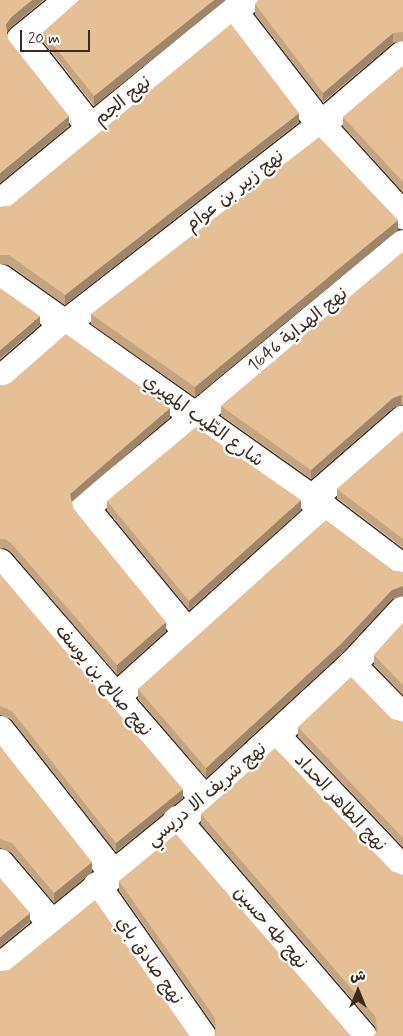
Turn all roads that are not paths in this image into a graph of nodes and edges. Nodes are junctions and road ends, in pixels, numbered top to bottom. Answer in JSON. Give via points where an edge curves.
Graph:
{"nodes":[{"id":1,"x":69,"y":0,"type":"edge"},
{"id":2,"x":240,"y":6,"type":"edge"},
{"id":3,"x":403,"y":55,"type":"edge"},
{"id":4,"x":321,"y":125,"type":"junction"},
{"id":5,"x":91,"y":128,"type":"junction"},
{"id":6,"x":0,"y":203,"type":"edge"},
{"id":7,"x":403,"y":215,"type":"edge"},
{"id":8,"x":403,"y":244,"type":"edge"},
{"id":9,"x":0,"y":278,"type":"edge"},
{"id":10,"x":64,"y":325,"type":"junction"},
{"id":11,"x":0,"y":380,"type":"edge"},
{"id":12,"x":192,"y":416,"type":"junction"},
{"id":13,"x":403,"y":420,"type":"edge"},
{"id":14,"x":318,"y":504,"type":"junction"},
{"id":15,"x":0,"y":563,"type":"edge"},
{"id":16,"x":402,"y":566,"type":"edge"},
{"id":17,"x":403,"y":610,"type":"edge"},
{"id":18,"x":187,"y":632,"type":"junction"},
{"id":19,"x":352,"y":665,"type":"junction"},
{"id":20,"x":116,"y":697,"type":"junction"},
{"id":21,"x":403,"y":717,"type":"edge"},
{"id":22,"x":0,"y":730,"type":"edge"},
{"id":23,"x":276,"y":736,"type":"junction"},
{"id":24,"x":205,"y":800,"type":"junction"},
{"id":25,"x":177,"y":820,"type":"junction"},
{"id":26,"x":0,"y":863,"type":"edge"},
{"id":27,"x":403,"y":870,"type":"edge"},
{"id":28,"x":105,"y":880,"type":"junction"},
{"id":29,"x":51,"y":923,"type":"junction"},
{"id":30,"x":0,"y":967,"type":"edge"},
{"id":31,"x":202,"y":1036,"type":"edge"},
{"id":32,"x":364,"y":1036,"type":"edge"}],
"edges":[{"from":1,"to":5,"type":"street","via":[[21,39]]},
{"from":2,"to":4,"type":"street"},
{"from":2,"to":5,"type":"street","name":"نهج الجم"},
{"from":3,"to":4,"type":"street","name":"نهج زبير بن عوام"},
{"from":4,"to":7,"type":"street"},
{"from":4,"to":10,"type":"street","name":"نهج زبير بن عوام"},
{"from":5,"to":6,"type":"street","name":"نهج الجم"},
{"from":8,"to":12,"type":"street","name":"نهج الهداية 1646"},
{"from":9,"to":10,"type":"street","name":"شارع الطّيب المهيري"},
{"from":10,"to":11,"type":"street","name":"نهج زبير بن عوام"},
{"from":10,"to":12,"type":"street","name":"شارع الطّيب المهيري","via":[[134,371]]},
{"from":12,"to":14,"type":"street","name":"شارع الطّيب المهيري"},
{"from":12,"to":18,"type":"street","via":[[85,508]]},
{"from":13,"to":14,"type":"street"},
{"from":14,"to":16,"type":"street","name":"شارع الطّيب المهيري"},
{"from":14,"to":18,"type":"street"},
{"from":15,"to":20,"type":"street","name":"نهج صالح بن يوسف"},
{"from":17,"to":19,"type":"street","name":"نهج شريف الا دريسي"},
{"from":18,"to":20,"type":"street"},
{"from":19,"to":21,"type":"street"},
{"from":19,"to":23,"type":"street","name":"نهج شريف الا دريسي"},
{"from":20,"to":24,"type":"street","name":"نهج صالح بن يوسف"},
{"from":22,"to":28,"type":"street","name":"نهج صادق باي"},
{"from":23,"to":24,"type":"street","name":"نهج شريف الا دريسي"},
{"from":23,"to":27,"type":"street","name":"نهج الطاهر الحداد"},
{"from":24,"to":25,"type":"street","name":"نهج شريف الا دريسي"},
{"from":25,"to":28,"type":"street","name":"نهج شريف الا دريسي"},
{"from":25,"to":32,"type":"street","name":"نهج طه حسين"},
{"from":26,"to":29,"type":"street"},
{"from":28,"to":29,"type":"street","name":"نهج شريف الا دريسي"},
{"from":28,"to":31,"type":"street","name":"نهج صادق باي"},
{"from":29,"to":30,"type":"street","name":"نهج شريف الا دريسي"}]}
